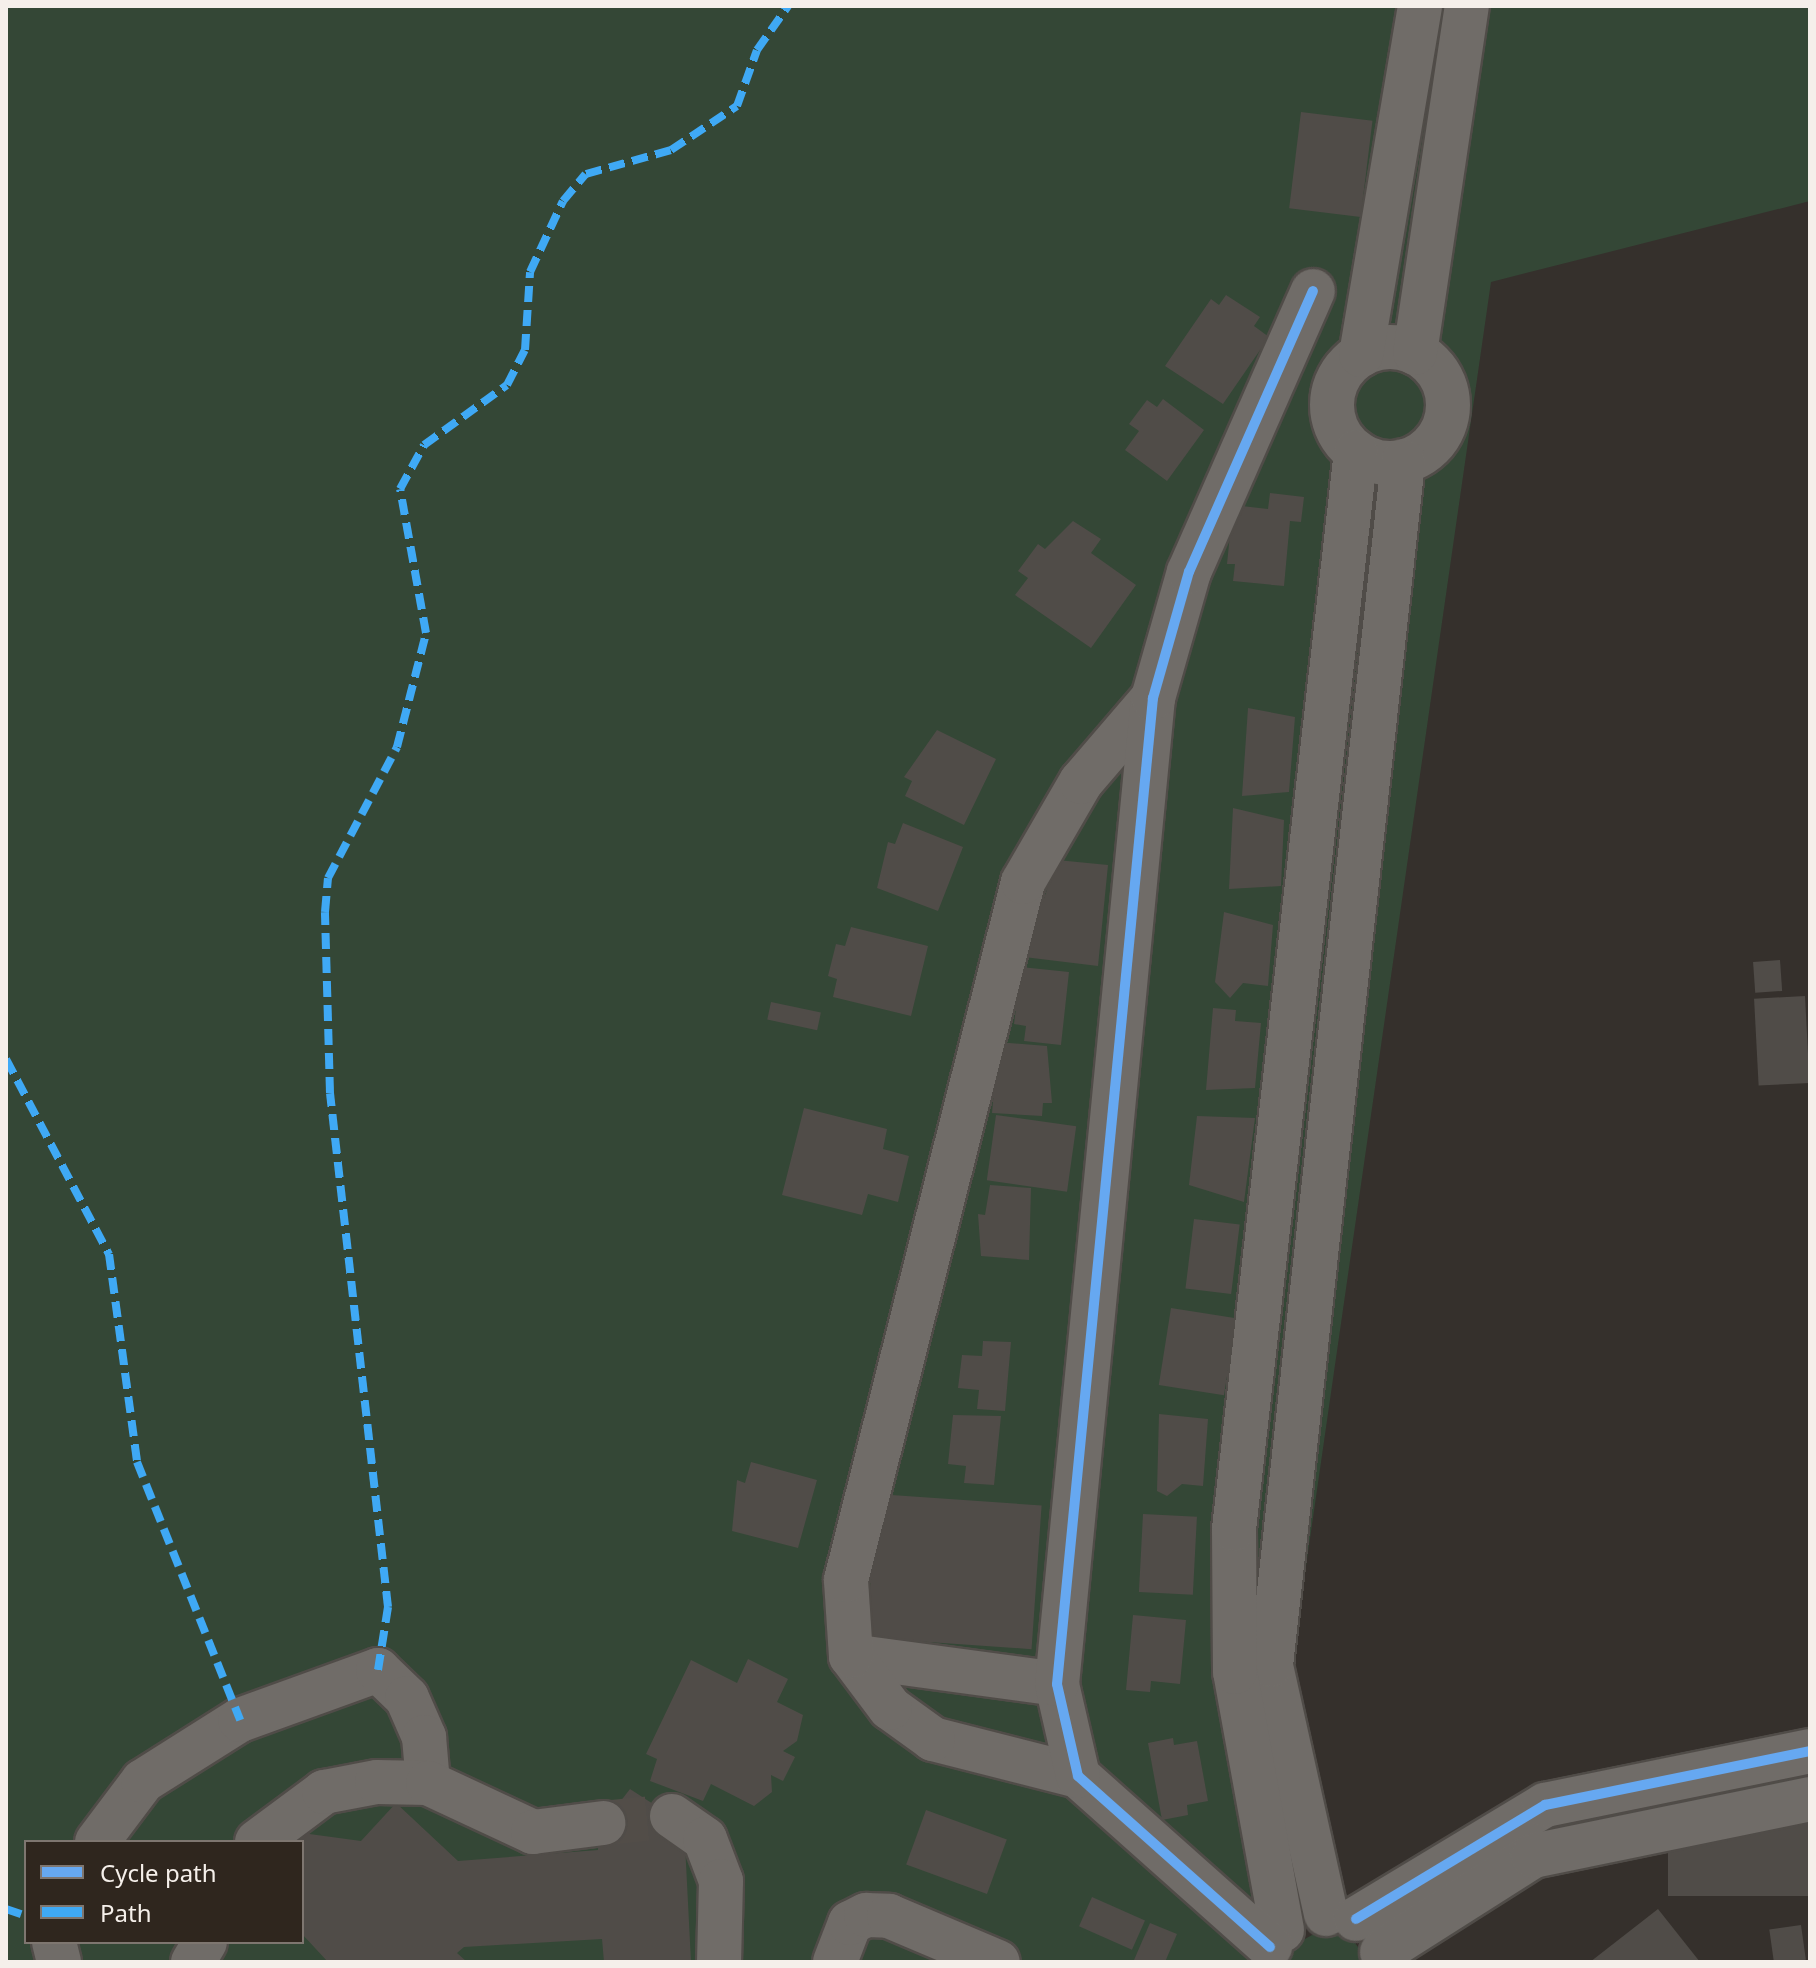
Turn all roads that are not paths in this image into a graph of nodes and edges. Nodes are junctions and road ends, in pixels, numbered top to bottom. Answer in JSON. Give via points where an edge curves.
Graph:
{"nodes":[{"id":1,"x":1420,"y":6,"type":"edge"},
{"id":2,"x":1467,"y":6,"type":"edge"},
{"id":3,"x":1313,"y":291,"type":"dead end"},
{"id":4,"x":1415,"y":353,"type":"junction"},
{"id":5,"x":1361,"y":355,"type":"junction"},
{"id":6,"x":1356,"y":452,"type":"junction"},
{"id":7,"x":1403,"y":461,"type":"junction"},
{"id":8,"x":1153,"y":698,"type":"junction"},
{"id":9,"x":851,"y":1656,"type":"junction"},
{"id":10,"x":1057,"y":1684,"type":"junction"},
{"id":11,"x":1810,"y":1751,"type":"edge"},
{"id":12,"x":1078,"y":1776,"type":"junction"},
{"id":13,"x":428,"y":1783,"type":"junction"},
{"id":14,"x":1810,"y":1799,"type":"edge"},
{"id":15,"x":672,"y":1816,"type":"tunnel mouth"},
{"id":16,"x":603,"y":1823,"type":"tunnel mouth"},
{"id":17,"x":99,"y":1840,"type":"edge"},
{"id":18,"x":260,"y":1840,"type":"edge"},
{"id":19,"x":1341,"y":1916,"type":"junction"},
{"id":20,"x":204,"y":1944,"type":"edge"},
{"id":21,"x":1272,"y":1946,"type":"edge"},
{"id":22,"x":1383,"y":1957,"type":"edge"},
{"id":23,"x":193,"y":1962,"type":"edge"},
{"id":24,"x":719,"y":1962,"type":"edge"},
{"id":25,"x":835,"y":1962,"type":"edge"},
{"id":26,"x":998,"y":1962,"type":"edge"}],
"edges":[{"from":1,"to":5,"type":"street"},
{"from":2,"to":4,"type":"street"},
{"from":3,"to":8,"type":"street","via":[[1189,572]]},
{"from":4,"to":5,"type":"street","via":[[1397,348]]},
{"from":4,"to":7,"type":"street","via":[[1441,377],[1448,412],[1433,443]]},
{"from":5,"to":6,"type":"street","via":[[1341,376],[1332,402],[1338,430]]},
{"from":6,"to":7,"type":"street"},
{"from":6,"to":21,"type":"street","via":[[1234,1529],[1235,1672]]},
{"from":7,"to":19,"type":"street","via":[[1271,1665]]},
{"from":8,"to":9,"type":"street","via":[[1081,782],[1023,882],[846,1580]]},
{"from":8,"to":10,"type":"street"},
{"from":9,"to":10,"type":"street"},
{"from":9,"to":12,"type":"street","via":[[890,1708],[933,1739]]},
{"from":10,"to":12,"type":"street"},
{"from":11,"to":19,"type":"street","via":[[1545,1805]]},
{"from":12,"to":21,"type":"street"},
{"from":13,"to":16,"type":"street","via":[[533,1832]]},
{"from":13,"to":17,"type":"street","via":[[424,1737],[407,1698],[378,1670],[240,1720],[143,1781]]},
{"from":13,"to":18,"type":"street","via":[[324,1792]]},
{"from":14,"to":22,"type":"street","via":[[1533,1856]]},
{"from":15,"to":24,"type":"street","via":[[705,1839],[721,1881]]},
{"from":19,"to":21,"type":"street"},
{"from":19,"to":22,"type":"street"},
{"from":20,"to":23,"type":"street"},
{"from":25,"to":26,"type":"street","via":[[850,1923],[866,1915],[889,1916]]}]}
